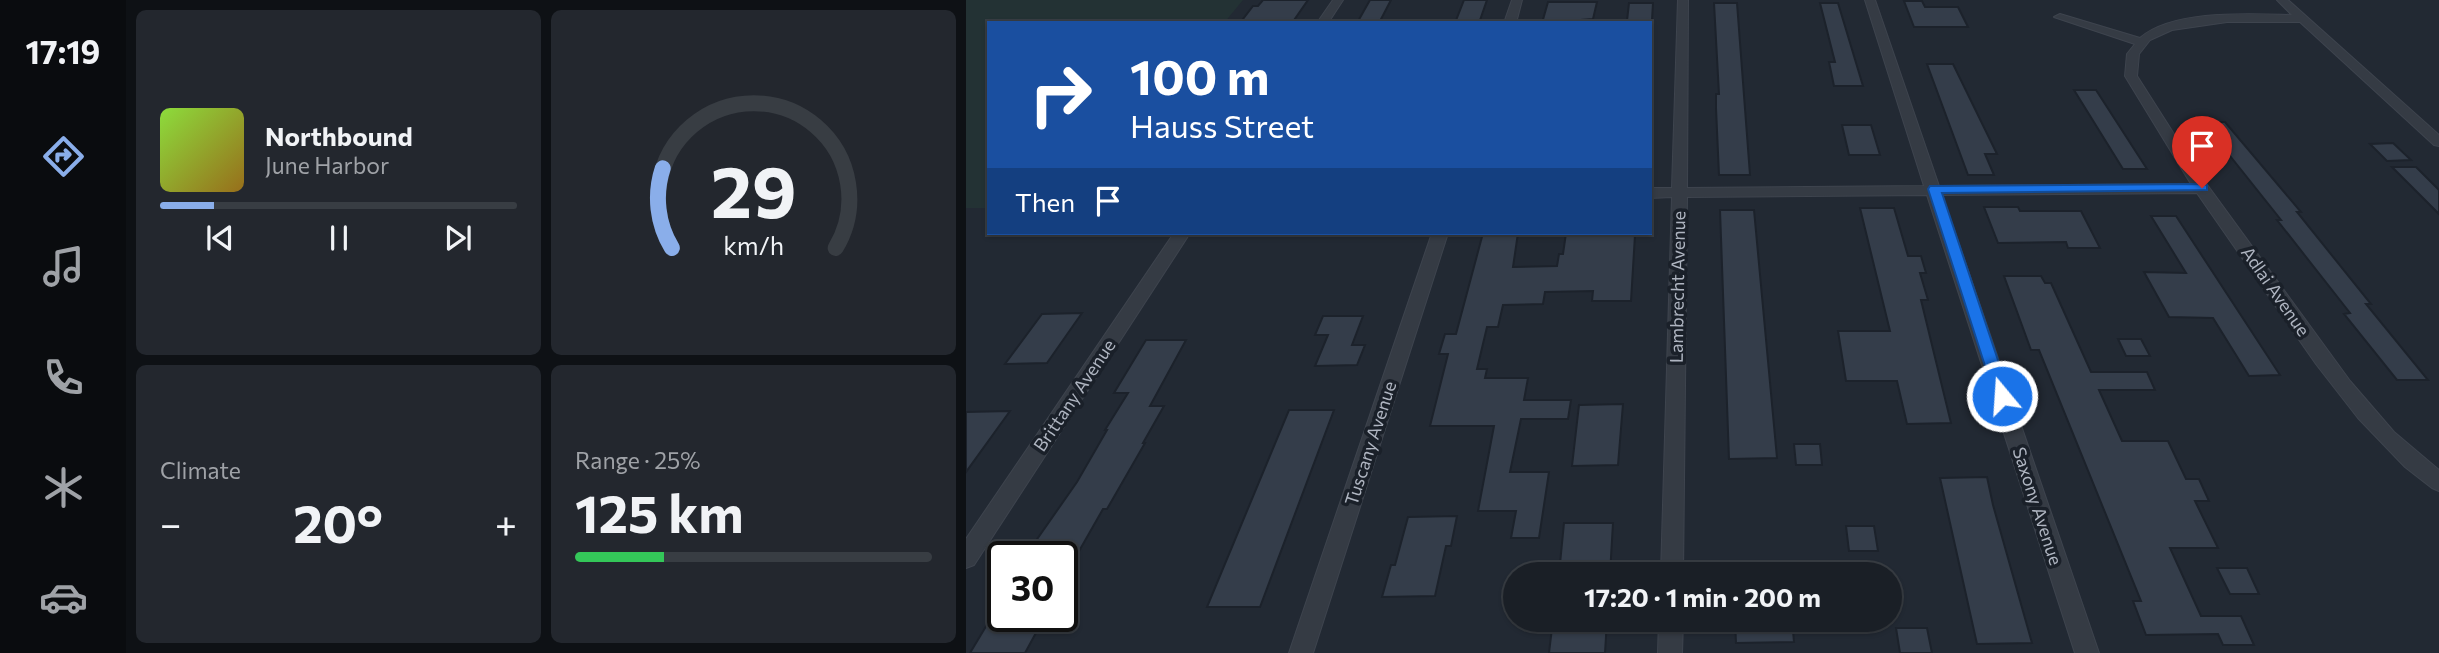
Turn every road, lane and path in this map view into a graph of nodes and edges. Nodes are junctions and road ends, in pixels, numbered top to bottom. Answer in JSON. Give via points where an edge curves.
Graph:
{"nodes":[{"id":1,"x":1338,"y":0,"type":"edge"},
{"id":2,"x":1517,"y":0,"type":"edge"},
{"id":3,"x":1682,"y":0,"type":"edge"},
{"id":4,"x":1870,"y":0,"type":"edge"},
{"id":5,"x":2282,"y":0,"type":"edge"},
{"id":6,"x":2060,"y":17,"type":"dead end"},
{"id":7,"x":2302,"y":19,"type":"junction"},
{"id":8,"x":1323,"y":21,"type":"edge"},
{"id":9,"x":1511,"y":21,"type":"edge"},
{"id":10,"x":2140,"y":43,"type":"junction"},
{"id":11,"x":2439,"y":142,"type":"edge"},
{"id":12,"x":2202,"y":188,"type":"junction"},
{"id":13,"x":1934,"y":189,"type":"junction"},
{"id":14,"x":1679,"y":192,"type":"junction"},
{"id":15,"x":1652,"y":193,"type":"edge"},
{"id":16,"x":1181,"y":235,"type":"edge"},
{"id":17,"x":1439,"y":235,"type":"edge"},
{"id":18,"x":2439,"y":481,"type":"edge"},
{"id":19,"x":966,"y":558,"type":"edge"},
{"id":20,"x":1672,"y":562,"type":"edge"},
{"id":21,"x":1671,"y":632,"type":"edge"},
{"id":22,"x":1301,"y":653,"type":"edge"},
{"id":23,"x":1670,"y":653,"type":"edge"},
{"id":24,"x":2087,"y":653,"type":"edge"}],
"edges":[{"from":1,"to":8,"type":"street"},
{"from":2,"to":9,"type":"street"},
{"from":3,"to":14,"type":"street","name":"Lambrecht Avenue"},
{"from":4,"to":13,"type":"street","name":"Saxony Avenue"},
{"from":5,"to":7,"type":"street"},
{"from":6,"to":10,"type":"street"},
{"from":7,"to":10,"type":"street","via":[[2203,20],[2168,28]]},
{"from":7,"to":11,"type":"street"},
{"from":10,"to":12,"type":"street","name":"Adlai Avenue","via":[[2129,63],[2132,76]]},
{"from":12,"to":13,"type":"street"},
{"from":12,"to":18,"type":"street","name":"Adlai Avenue","via":[[2357,406],[2404,454]]},
{"from":13,"to":14,"type":"street"},
{"from":13,"to":24,"type":"street","name":"Saxony Avenue"},
{"from":14,"to":15,"type":"street"},
{"from":14,"to":20,"type":"street","name":"Lambrecht Avenue"},
{"from":16,"to":19,"type":"street","name":"Brittany Avenue"},
{"from":17,"to":22,"type":"street","name":"Tuscany Avenue"},
{"from":21,"to":23,"type":"street"}]}
